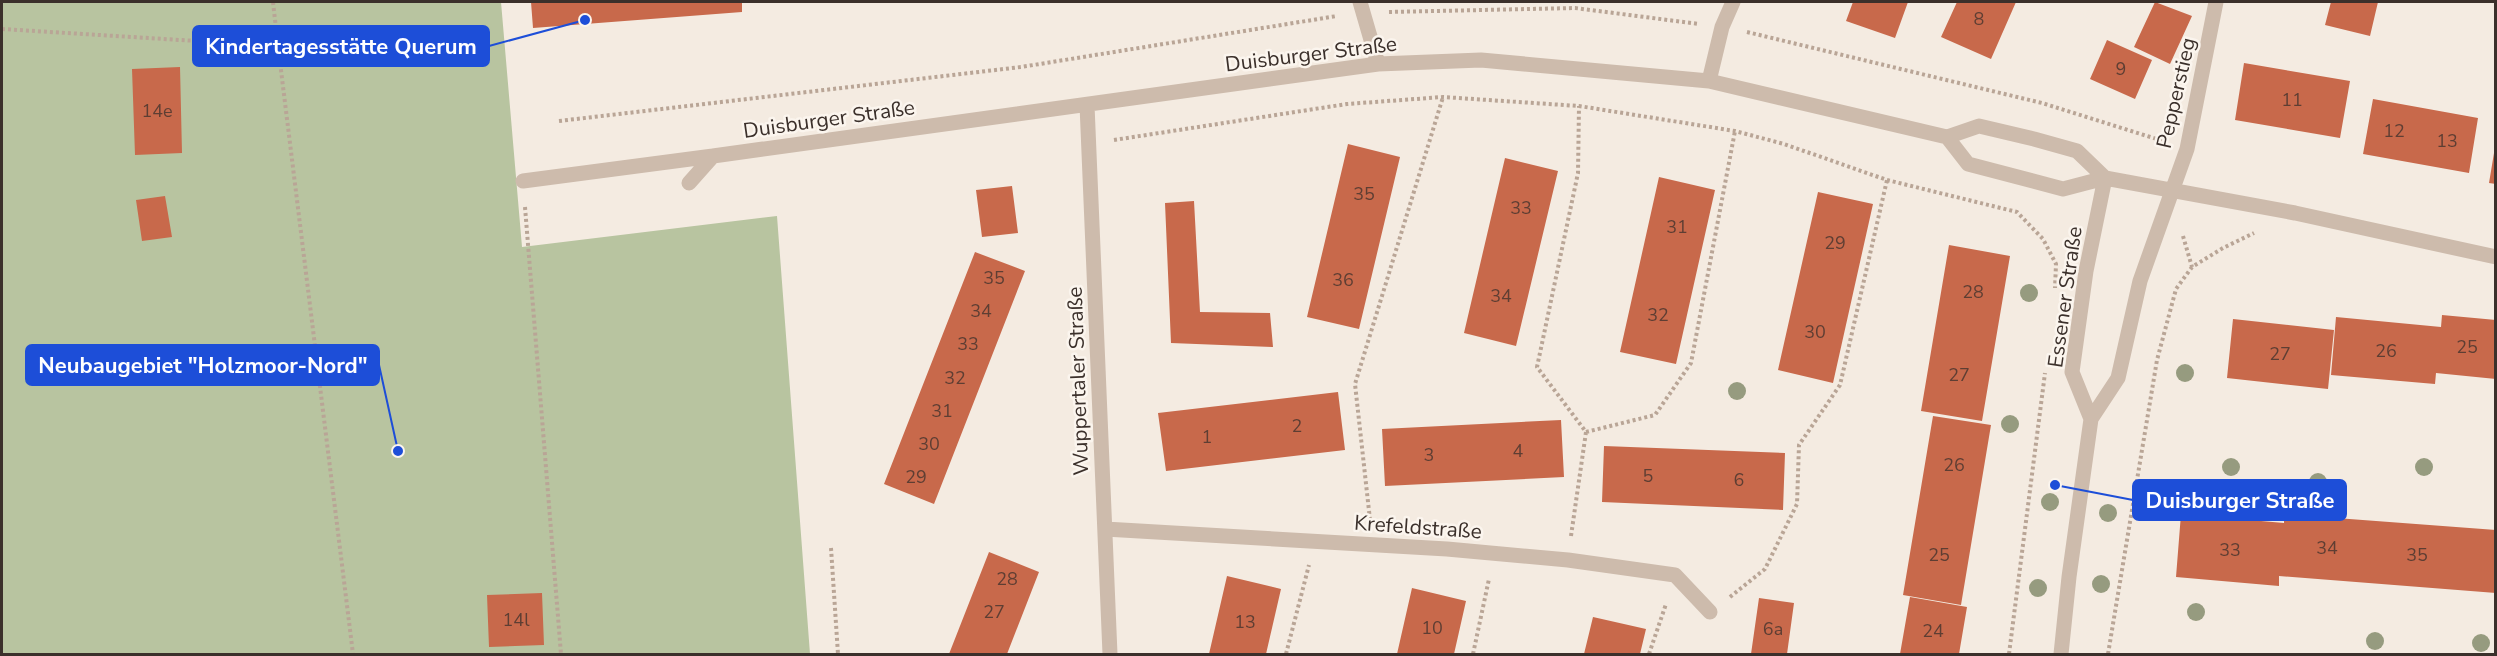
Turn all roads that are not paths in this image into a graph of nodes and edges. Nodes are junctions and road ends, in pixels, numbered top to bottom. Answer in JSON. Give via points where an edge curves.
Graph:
{"nodes":[{"id":1,"x":1360,"y":2,"type":"edge"},
{"id":2,"x":1733,"y":2,"type":"edge"},
{"id":3,"x":2216,"y":2,"type":"edge"},
{"id":4,"x":1378,"y":64,"type":"junction"},
{"id":5,"x":1709,"y":81,"type":"junction"},
{"id":6,"x":1087,"y":105,"type":"junction"},
{"id":7,"x":1947,"y":137,"type":"junction"},
{"id":8,"x":713,"y":156,"type":"junction"},
{"id":9,"x":2105,"y":178,"type":"junction"},
{"id":10,"x":523,"y":181,"type":"road end"},
{"id":11,"x":689,"y":183,"type":"dead end"},
{"id":12,"x":2170,"y":192,"type":"junction"},
{"id":13,"x":2496,"y":257,"type":"edge"},
{"id":14,"x":2091,"y":419,"type":"junction"},
{"id":15,"x":1106,"y":530,"type":"junction"},
{"id":16,"x":1710,"y":612,"type":"road end"},
{"id":17,"x":1110,"y":654,"type":"edge"},
{"id":18,"x":2061,"y":654,"type":"edge"}],
"edges":[{"from":1,"to":4,"type":"street"},
{"from":2,"to":5,"type":"street","via":[[1722,27]]},
{"from":3,"to":12,"type":"street","name":"Pepperstieg","via":[[2187,149]]},
{"from":4,"to":5,"type":"street","name":"Duisburger Straße","via":[[1481,60]]},
{"from":4,"to":6,"type":"street","name":"Duisburger Straße"},
{"from":5,"to":7,"type":"street","name":"Duisburger Straße"},
{"from":6,"to":8,"type":"street","name":"Duisburger Straße"},
{"from":6,"to":15,"type":"street","name":"Wuppertaler Straße"},
{"from":7,"to":9,"type":"street","via":[[1979,126],[2034,139],[2077,151]]},
{"from":7,"to":9,"type":"street","via":[[1968,164],[2025,180],[2063,189]]},
{"from":8,"to":10,"type":"street","name":"Duisburger Straße"},
{"from":8,"to":11,"type":"street"},
{"from":9,"to":12,"type":"street"},
{"from":9,"to":14,"type":"street","name":"Essener Straße","via":[[2086,271],[2072,372]]},
{"from":12,"to":13,"type":"street","via":[[2295,213]]},
{"from":12,"to":14,"type":"street","name":"Essener Straße","via":[[2140,281],[2118,378]]},
{"from":14,"to":18,"type":"street","name":"Essener Straße"},
{"from":15,"to":16,"type":"street","name":"Krefeldstraße","via":[[1568,560],[1675,575]]},
{"from":15,"to":17,"type":"street","name":"Wuppertaler Straße"}]}
